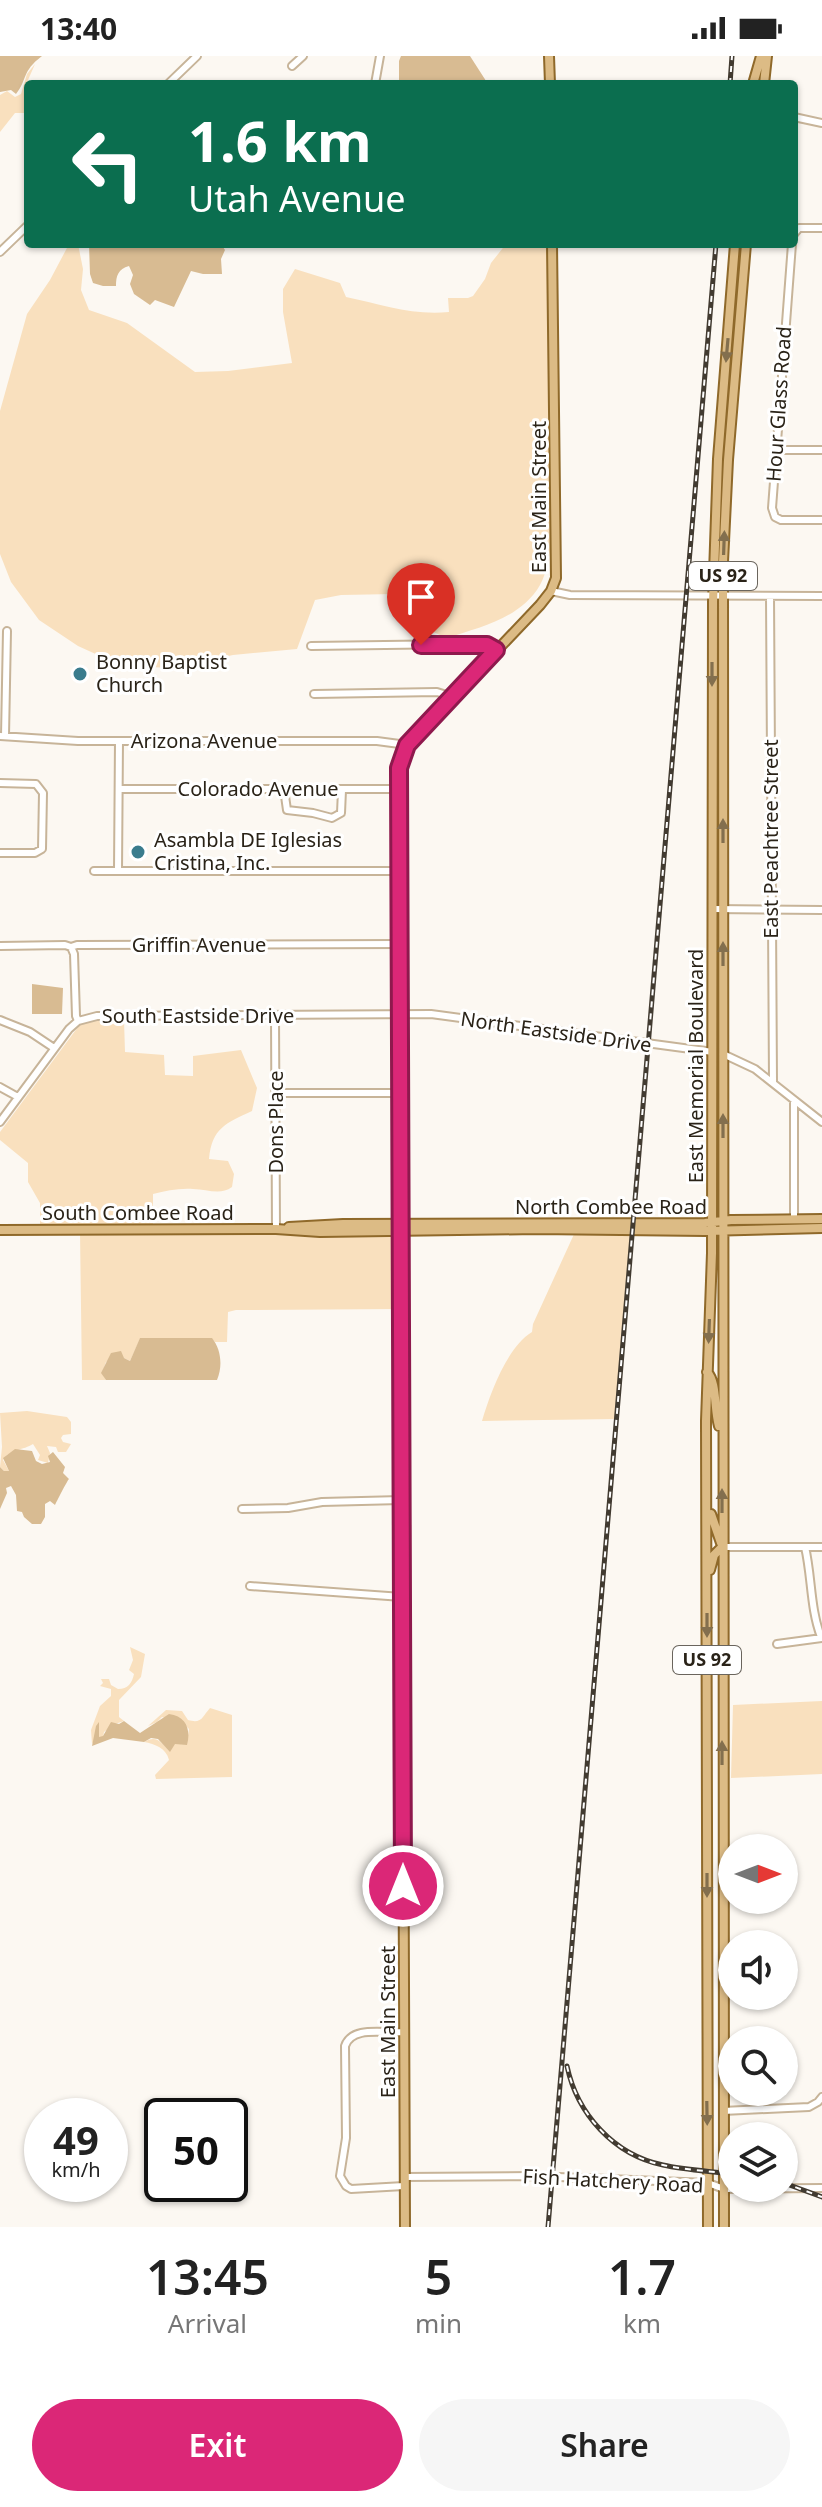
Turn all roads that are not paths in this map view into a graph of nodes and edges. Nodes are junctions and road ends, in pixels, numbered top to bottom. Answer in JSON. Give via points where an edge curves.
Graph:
{"nodes":[{"id":1,"x":197,"y":56,"type":"edge"},
{"id":2,"x":303,"y":56,"type":"edge"},
{"id":3,"x":380,"y":56,"type":"edge"},
{"id":4,"x":549,"y":56,"type":"edge"},
{"id":5,"x":761,"y":56,"type":"edge"},
{"id":6,"x":767,"y":56,"type":"edge"},
{"id":7,"x":292,"y":66,"type":"dead end"},
{"id":8,"x":172,"y":80,"type":"edge"},
{"id":9,"x":376,"y":80,"type":"edge"},
{"id":10,"x":550,"y":80,"type":"edge"},
{"id":11,"x":754,"y":80,"type":"edge"},
{"id":12,"x":764,"y":80,"type":"edge"},
{"id":13,"x":798,"y":118,"type":"edge"},
{"id":14,"x":822,"y":123,"type":"edge"},
{"id":15,"x":822,"y":228,"type":"edge"},
{"id":16,"x":24,"y":229,"type":"edge"},
{"id":17,"x":798,"y":229,"type":"edge"},
{"id":18,"x":552,"y":248,"type":"edge"},
{"id":19,"x":735,"y":248,"type":"edge"},
{"id":20,"x":746,"y":248,"type":"edge"},
{"id":21,"x":792,"y":248,"type":"edge"},
{"id":22,"x":0,"y":252,"type":"edge"},
{"id":23,"x":730,"y":303,"type":"junction"},
{"id":24,"x":741,"y":304,"type":"junction"},
{"id":25,"x":776,"y":450,"type":"junction"},
{"id":26,"x":822,"y":450,"type":"edge"},
{"id":27,"x":718,"y":459,"type":"junction"},
{"id":28,"x":728,"y":460,"type":"junction"},
{"id":29,"x":822,"y":520,"type":"edge"},
{"id":30,"x":551,"y":591,"type":"junction"},
{"id":31,"x":713,"y":596,"type":"junction"},
{"id":32,"x":723,"y":596,"type":"junction"},
{"id":33,"x":770,"y":596,"type":"junction"},
{"id":34,"x":822,"y":596,"type":"edge"},
{"id":35,"x":7,"y":631,"type":"dead end"},
{"id":36,"x":311,"y":646,"type":"dead end"},
{"id":37,"x":496,"y":650,"type":"junction"},
{"id":38,"x":314,"y":694,"type":"dead end"},
{"id":39,"x":453,"y":697,"type":"junction"},
{"id":40,"x":2,"y":736,"type":"edge"},
{"id":41,"x":119,"y":741,"type":"junction"},
{"id":42,"x":407,"y":745,"type":"junction"},
{"id":43,"x":712,"y":753,"type":"junction"},
{"id":44,"x":723,"y":753,"type":"junction"},
{"id":45,"x":4,"y":783,"type":"edge"},
{"id":46,"x":119,"y":789,"type":"junction"},
{"id":47,"x":284,"y":789,"type":"junction"},
{"id":48,"x":398,"y":789,"type":"junction"},
{"id":49,"x":342,"y":790,"type":"junction"},
{"id":50,"x":0,"y":853,"type":"edge"},
{"id":51,"x":94,"y":871,"type":"dead end"},
{"id":52,"x":118,"y":871,"type":"junction"},
{"id":53,"x":399,"y":871,"type":"junction"},
{"id":54,"x":713,"y":909,"type":"junction"},
{"id":55,"x":723,"y":909,"type":"junction"},
{"id":56,"x":772,"y":910,"type":"junction"},
{"id":57,"x":822,"y":910,"type":"edge"},
{"id":58,"x":399,"y":944,"type":"junction"},
{"id":59,"x":0,"y":946,"type":"edge"},
{"id":60,"x":71,"y":947,"type":"junction"},
{"id":61,"x":713,"y":993,"type":"junction"},
{"id":62,"x":399,"y":1014,"type":"junction"},
{"id":63,"x":275,"y":1015,"type":"junction"},
{"id":64,"x":0,"y":1020,"type":"edge"},
{"id":65,"x":78,"y":1021,"type":"junction"},
{"id":66,"x":54,"y":1048,"type":"junction"},
{"id":67,"x":713,"y":1052,"type":"junction"},
{"id":68,"x":723,"y":1054,"type":"junction"},
{"id":69,"x":773,"y":1082,"type":"junction"},
{"id":70,"x":0,"y":1087,"type":"edge"},
{"id":71,"x":275,"y":1093,"type":"junction"},
{"id":72,"x":400,"y":1093,"type":"junction"},
{"id":73,"x":18,"y":1097,"type":"junction"},
{"id":74,"x":794,"y":1100,"type":"junction"},
{"id":75,"x":0,"y":1122,"type":"edge"},
{"id":76,"x":822,"y":1122,"type":"edge"},
{"id":77,"x":822,"y":1219,"type":"edge"},
{"id":78,"x":794,"y":1220,"type":"junction"},
{"id":79,"x":712,"y":1226,"type":"junction"},
{"id":80,"x":723,"y":1226,"type":"junction"},
{"id":81,"x":401,"y":1228,"type":"junction"},
{"id":82,"x":822,"y":1228,"type":"edge"},
{"id":83,"x":276,"y":1229,"type":"junction"},
{"id":84,"x":0,"y":1230,"type":"edge"},
{"id":85,"x":707,"y":1372,"type":"junction"},
{"id":86,"x":722,"y":1434,"type":"junction"},
{"id":87,"x":707,"y":1490,"type":"junction"},
{"id":88,"x":401,"y":1500,"type":"junction"},
{"id":89,"x":242,"y":1509,"type":"dead end"},
{"id":90,"x":722,"y":1547,"type":"junction"},
{"id":91,"x":805,"y":1547,"type":"junction"},
{"id":92,"x":822,"y":1547,"type":"edge"},
{"id":93,"x":250,"y":1586,"type":"dead end"},
{"id":94,"x":707,"y":1589,"type":"junction"},
{"id":95,"x":402,"y":1597,"type":"junction"},
{"id":96,"x":821,"y":1637,"type":"edge"},
{"id":97,"x":777,"y":1644,"type":"dead end"},
{"id":98,"x":722,"y":1784,"type":"junction"},
{"id":99,"x":707,"y":1807,"type":"junction"},
{"id":100,"x":723,"y":1831,"type":"junction"},
{"id":101,"x":707,"y":1849,"type":"junction"},
{"id":102,"x":404,"y":2032,"type":"junction"},
{"id":103,"x":822,"y":2097,"type":"edge"},
{"id":104,"x":723,"y":2111,"type":"junction"},
{"id":105,"x":723,"y":2122,"type":"edge"},
{"id":106,"x":404,"y":2182,"type":"junction"},
{"id":107,"x":708,"y":2183,"type":"junction"},
{"id":108,"x":718,"y":2187,"type":"edge"},
{"id":109,"x":798,"y":2188,"type":"edge"},
{"id":110,"x":822,"y":2188,"type":"edge"},
{"id":111,"x":724,"y":2202,"type":"edge"},
{"id":112,"x":405,"y":2227,"type":"edge"},
{"id":113,"x":708,"y":2227,"type":"edge"},
{"id":114,"x":724,"y":2227,"type":"edge"}],
"edges":[{"from":1,"to":8,"type":"street"},
{"from":2,"to":7,"type":"street"},
{"from":3,"to":9,"type":"street"},
{"from":4,"to":10,"type":"main road"},
{"from":5,"to":11,"type":"main road"},
{"from":6,"to":12,"type":"main road"},
{"from":13,"to":14,"type":"street"},
{"from":15,"to":17,"type":"street"},
{"from":16,"to":22,"type":"street"},
{"from":18,"to":30,"type":"main road","name":"East Main Street","via":[[557,568]]},
{"from":19,"to":23,"type":"main road","number":"US 92"},
{"from":20,"to":24,"type":"main road","number":"US 92"},
{"from":21,"to":25,"type":"street","name":"Hour Glass Road"},
{"from":23,"to":24,"type":"main road"},
{"from":23,"to":27,"type":"main road","number":"US 92","one_way":true},
{"from":24,"to":28,"type":"main road","number":"US 92"},
{"from":25,"to":26,"type":"street"},
{"from":25,"to":29,"type":"street","name":"Hour Glass Road","via":[[775,517]]},
{"from":27,"to":28,"type":"main road"},
{"from":27,"to":31,"type":"main road","number":"US 92"},
{"from":32,"to":28,"type":"main road","number":"US 92","one_way":true},
{"from":30,"to":31,"type":"street"},
{"from":30,"to":37,"type":"main road","name":"East Main Street"},
{"from":31,"to":32,"type":"street"},
{"from":31,"to":43,"type":"main road","number":"US 92","one_way":true},
{"from":32,"to":33,"type":"street"},
{"from":32,"to":44,"type":"main road","number":"US 92"},
{"from":33,"to":34,"type":"street"},
{"from":33,"to":56,"type":"street","name":"East Peachtree Street"},
{"from":35,"to":40,"type":"street"},
{"from":36,"to":37,"type":"street","via":[[459,644]]},
{"from":37,"to":39,"type":"main road","name":"East Main Street"},
{"from":38,"to":39,"type":"street","via":[[437,692]]},
{"from":39,"to":42,"type":"main road","name":"East Main Street"},
{"from":40,"to":41,"type":"street","name":"Arizona Avenue"},
{"from":41,"to":42,"type":"street","name":"Arizona Avenue"},
{"from":41,"to":46,"type":"street"},
{"from":42,"to":48,"type":"main road","name":"East Main Street"},
{"from":43,"to":44,"type":"main road"},
{"from":43,"to":54,"type":"main road","number":"US 92"},
{"from":55,"to":44,"type":"main road","number":"US 92","one_way":true},
{"from":45,"to":50,"type":"street","via":[[36,784],[42,789],[43,844],[38,852]]},
{"from":46,"to":47,"type":"street","name":"Colorado Avenue"},
{"from":46,"to":52,"type":"street"},
{"from":47,"to":49,"type":"street","name":"Colorado Avenue"},
{"from":47,"to":49,"type":"street","via":[[287,810],[332,818],[341,813]]},
{"from":48,"to":49,"type":"street","name":"Colorado Avenue"},
{"from":48,"to":53,"type":"main road","name":"East Main Street"},
{"from":51,"to":52,"type":"street"},
{"from":52,"to":53,"type":"street"},
{"from":53,"to":58,"type":"main road","name":"East Main Street"},
{"from":54,"to":55,"type":"street"},
{"from":54,"to":61,"type":"main road","name":"East Memorial Boulevard","number":"US 92"},
{"from":55,"to":56,"type":"street"},
{"from":68,"to":55,"type":"main road","name":"East Memorial Boulevard","number":"US 92","one_way":true},
{"from":56,"to":57,"type":"street"},
{"from":56,"to":69,"type":"street","name":"East Peachtree Street"},
{"from":58,"to":60,"type":"street","name":"Griffin Avenue"},
{"from":58,"to":62,"type":"main road","name":"East Main Street"},
{"from":59,"to":60,"type":"street","name":"Griffin Avenue"},
{"from":60,"to":65,"type":"street"},
{"from":61,"to":67,"type":"main road","name":"East Memorial Boulevard","number":"US 92"},
{"from":61,"to":68,"type":"main road"},
{"from":62,"to":63,"type":"street","name":"South Eastside Drive"},
{"from":62,"to":67,"type":"street","name":"North Eastside Drive"},
{"from":62,"to":72,"type":"main road","name":"East Main Street"},
{"from":63,"to":65,"type":"street","name":"South Eastside Drive","via":[[97,1016]]},
{"from":63,"to":71,"type":"street","name":"Dons Place"},
{"from":64,"to":66,"type":"street"},
{"from":65,"to":66,"type":"street","name":"South Eastside Drive"},
{"from":66,"to":73,"type":"street","name":"South Eastside Drive"},
{"from":67,"to":79,"type":"main road","name":"East Memorial Boulevard","number":"US 92"},
{"from":68,"to":69,"type":"street"},
{"from":80,"to":68,"type":"main road","name":"East Memorial Boulevard","number":"US 92","one_way":true},
{"from":69,"to":74,"type":"street"},
{"from":70,"to":73,"type":"street"},
{"from":71,"to":72,"type":"street"},
{"from":71,"to":83,"type":"street","name":"Dons Place"},
{"from":72,"to":81,"type":"main road","name":"East Main Street"},
{"from":73,"to":75,"type":"street","name":"South Eastside Drive"},
{"from":74,"to":76,"type":"street"},
{"from":74,"to":78,"type":"street"},
{"from":77,"to":78,"type":"main road","name":"North Combee Road"},
{"from":78,"to":80,"type":"main road","name":"North Combee Road"},
{"from":79,"to":80,"type":"main road","name":"North Combee Road"},
{"from":79,"to":81,"type":"main road","name":"North Combee Road"},
{"from":79,"to":85,"type":"main road","number":"US 92","one_way":true},
{"from":80,"to":82,"type":"main road","name":"North Combee Road"},
{"from":80,"to":86,"type":"main road","number":"US 92"},
{"from":81,"to":83,"type":"main road","name":"South Combee Road"},
{"from":81,"to":88,"type":"main road","name":"East Main Street"},
{"from":83,"to":84,"type":"main road","name":"South Combee Road"},
{"from":85,"to":86,"type":"main road","via":[[714,1381],[714,1409]]},
{"from":85,"to":87,"type":"main road","number":"US 92"},
{"from":90,"to":86,"type":"main road","number":"US 92","one_way":true},
{"from":87,"to":90,"type":"main road"},
{"from":87,"to":94,"type":"main road","number":"US 92"},
{"from":88,"to":89,"type":"street"},
{"from":88,"to":95,"type":"main road","name":"East Main Street"},
{"from":90,"to":91,"type":"street"},
{"from":90,"to":94,"type":"main road","via":[[714,1555]]},
{"from":98,"to":90,"type":"main road","number":"US 92","one_way":true},
{"from":91,"to":92,"type":"street"},
{"from":91,"to":96,"type":"street"},
{"from":93,"to":95,"type":"street"},
{"from":94,"to":99,"type":"main road","number":"US 92","one_way":true},
{"from":95,"to":102,"type":"main road","name":"East Main Street"},
{"from":96,"to":97,"type":"street"},
{"from":98,"to":99,"type":"main road","via":[[718,1799]]},
{"from":98,"to":100,"type":"main road","number":"US 92"},
{"from":99,"to":100,"type":"main road"},
{"from":99,"to":101,"type":"main road","number":"US 92"},
{"from":100,"to":101,"type":"main road"},
{"from":100,"to":104,"type":"main road","number":"US 92"},
{"from":101,"to":107,"type":"main road","number":"US 92","one_way":true},
{"from":102,"to":106,"type":"main road","name":"East Main Street"},
{"from":102,"to":106,"type":"street","name":"Fish Hatchery Road","via":[[357,2033],[347,2040],[346,2138],[340,2176],[351,2189]]},
{"from":103,"to":104,"type":"street","via":[[809,2107]]},
{"from":104,"to":105,"type":"main road","number":"US 92"},
{"from":106,"to":107,"type":"street","name":"Fish Hatchery Road","via":[[533,2176]]},
{"from":106,"to":112,"type":"main road","name":"East Main Street"},
{"from":107,"to":108,"type":"street","name":"Fish Hatchery Road"},
{"from":107,"to":113,"type":"main road","number":"US 92"},
{"from":109,"to":110,"type":"street","name":"Fish Hatchery Road"},
{"from":111,"to":114,"type":"main road","number":"US 92"}]}
